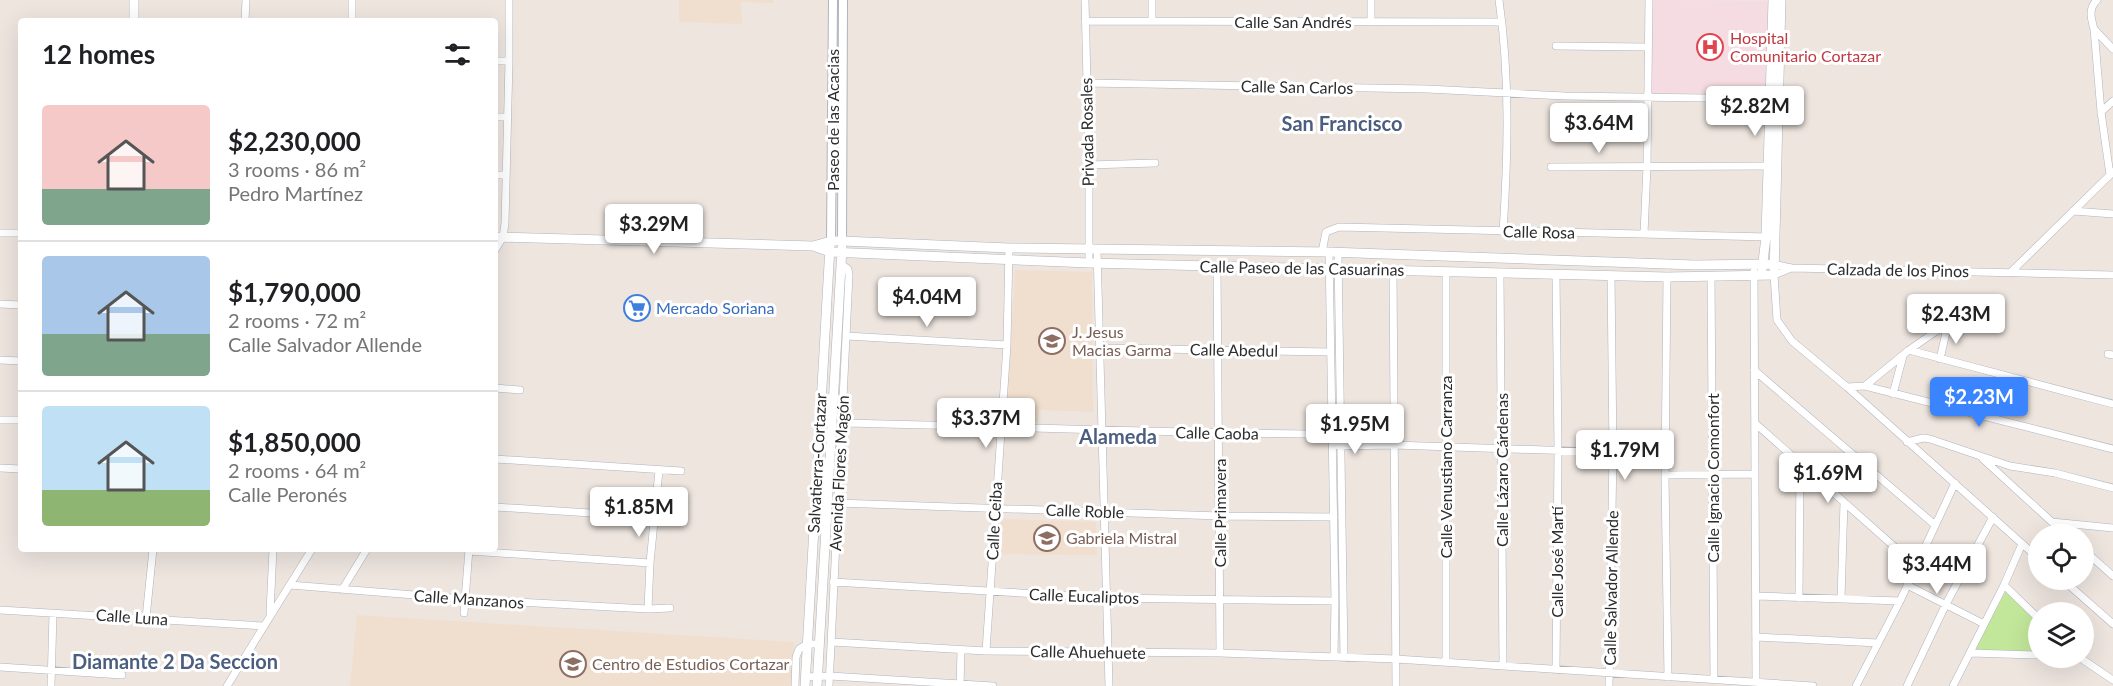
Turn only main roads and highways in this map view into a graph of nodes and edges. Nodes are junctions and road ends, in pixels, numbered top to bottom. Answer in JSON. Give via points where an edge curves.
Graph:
{"nodes":[{"id":1,"x":134,"y":0,"type":"edge"},
{"id":2,"x":1773,"y":0,"type":"edge"},
{"id":3,"x":1781,"y":0,"type":"edge"},
{"id":4,"x":134,"y":18,"type":"edge"},
{"id":5,"x":1773,"y":99,"type":"junction"},
{"id":6,"x":499,"y":237,"type":"edge"},
{"id":7,"x":1770,"y":237,"type":"junction"},
{"id":8,"x":831,"y":241,"type":"junction"},
{"id":9,"x":842,"y":241,"type":"junction"},
{"id":10,"x":813,"y":246,"type":"junction"},
{"id":11,"x":830,"y":252,"type":"junction"},
{"id":12,"x":841,"y":252,"type":"junction"},
{"id":13,"x":1773,"y":264,"type":"junction"},
{"id":14,"x":1758,"y":265,"type":"junction"},
{"id":15,"x":1758,"y":276,"type":"junction"},
{"id":16,"x":805,"y":681,"type":"edge"},
{"id":17,"x":817,"y":681,"type":"edge"}],
"edges":[{"from":1,"to":4,"type":"main road"},
{"from":2,"to":5,"type":"main road"},
{"from":3,"to":5,"type":"main road"},
{"from":5,"to":7,"type":"main road"},
{"from":6,"to":10,"type":"main road"},
{"from":7,"to":13,"type":"main road"},
{"from":7,"to":14,"type":"main road"},
{"from":8,"to":9,"type":"main road","name":"Calle Paseo de las Casuarinas"},
{"from":8,"to":10,"type":"main road","name":"Calle Paseo de las Casuarinas"},
{"from":8,"to":11,"type":"main road","name":"Salvatierra-Cortazar"},
{"from":9,"to":12,"type":"main road","name":"Salvatierra-Cortazar"},
{"from":9,"to":14,"type":"main road","name":"Calle Paseo de las Casuarinas","via":[[1092,250],[1327,248]]},
{"from":10,"to":11,"type":"main road","name":"Calle Paseo de las Casuarinas"},
{"from":11,"to":12,"type":"main road","name":"Calle Paseo de las Casuarinas"},
{"from":11,"to":16,"type":"main road","name":"Salvatierra-Cortazar"},
{"from":12,"to":15,"type":"main road","name":"Calle Paseo de las Casuarinas","via":[[1093,264]]},
{"from":12,"to":17,"type":"main road","name":"Salvatierra-Cortazar"},
{"from":13,"to":14,"type":"main road","name":"Calle Paseo de las Casuarinas"},
{"from":13,"to":15,"type":"main road","name":"Calle Paseo de las Casuarinas","via":[[1774,275]]},
{"from":14,"to":15,"type":"main road"}]}
